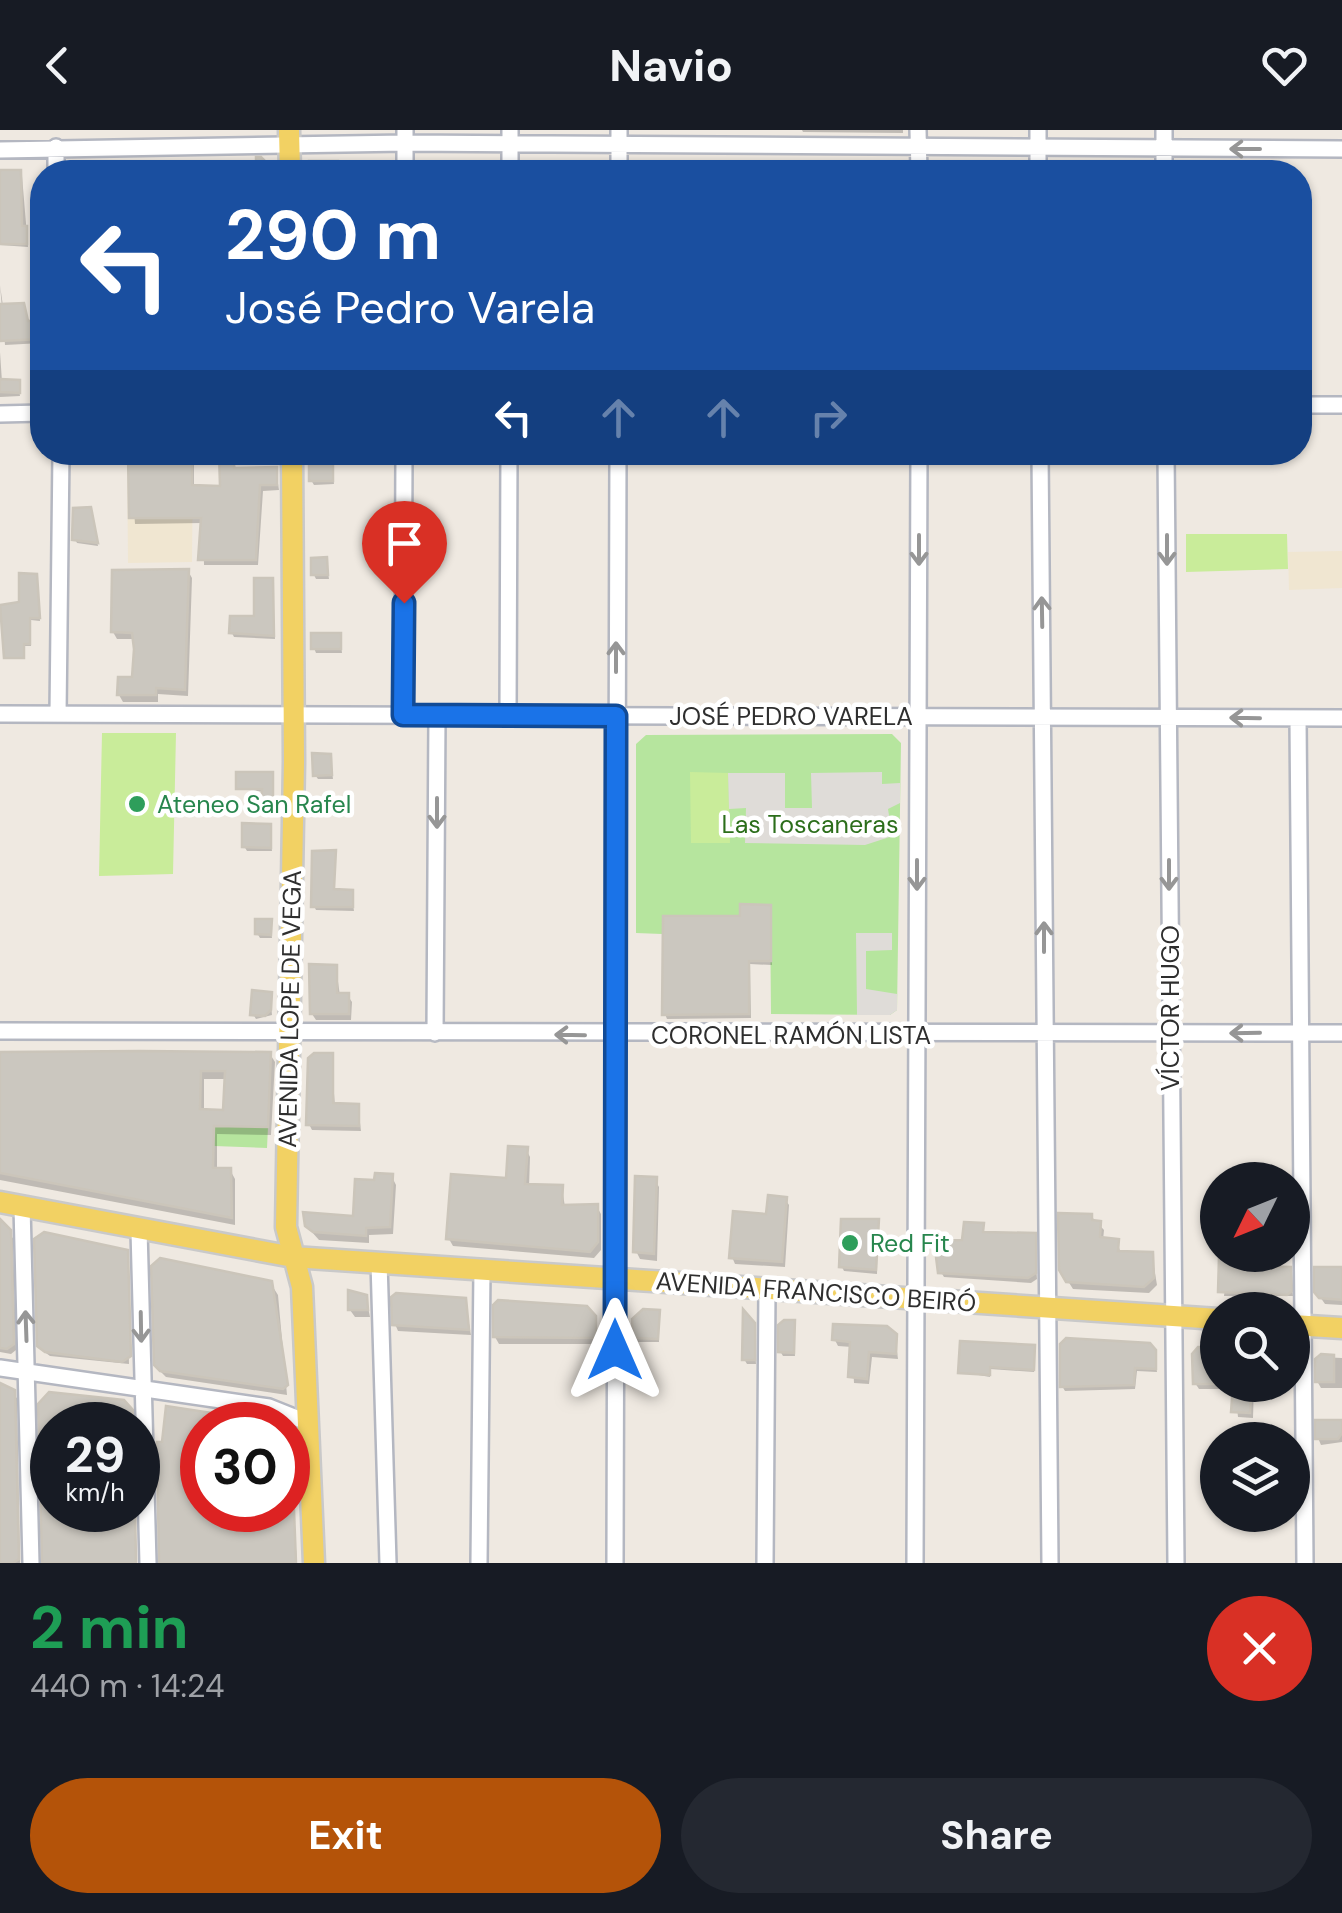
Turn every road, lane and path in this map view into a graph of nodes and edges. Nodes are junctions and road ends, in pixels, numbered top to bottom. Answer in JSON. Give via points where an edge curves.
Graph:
{"nodes":[{"id":1,"x":1164,"y":130,"type":"edge"},
{"id":2,"x":405,"y":136,"type":"edge"},
{"id":3,"x":510,"y":136,"type":"edge"},
{"id":4,"x":290,"y":137,"type":"edge"},
{"id":5,"x":619,"y":137,"type":"edge"},
{"id":6,"x":918,"y":138,"type":"edge"},
{"id":7,"x":1038,"y":138,"type":"edge"},
{"id":8,"x":56,"y":147,"type":"junction"},
{"id":9,"x":1164,"y":148,"type":"junction"},
{"id":10,"x":1342,"y":149,"type":"edge"},
{"id":11,"x":0,"y":150,"type":"edge"},
{"id":12,"x":56,"y":160,"type":"edge"},
{"id":13,"x":1164,"y":160,"type":"edge"},
{"id":14,"x":1312,"y":405,"type":"edge"},
{"id":15,"x":1342,"y":405,"type":"edge"},
{"id":16,"x":30,"y":413,"type":"edge"},
{"id":17,"x":0,"y":414,"type":"edge"},
{"id":18,"x":61,"y":465,"type":"edge"},
{"id":19,"x":292,"y":465,"type":"edge"},
{"id":20,"x":404,"y":465,"type":"edge"},
{"id":21,"x":509,"y":465,"type":"edge"},
{"id":22,"x":618,"y":465,"type":"edge"},
{"id":23,"x":919,"y":465,"type":"edge"},
{"id":24,"x":1040,"y":465,"type":"edge"},
{"id":25,"x":1166,"y":465,"type":"edge"},
{"id":26,"x":0,"y":714,"type":"edge"},
{"id":27,"x":58,"y":714,"type":"junction"},
{"id":28,"x":403,"y":715,"type":"junction"},
{"id":29,"x":294,"y":716,"type":"junction"},
{"id":30,"x":437,"y":716,"type":"junction"},
{"id":31,"x":508,"y":716,"type":"junction"},
{"id":32,"x":616,"y":716,"type":"junction"},
{"id":33,"x":918,"y":716,"type":"junction"},
{"id":34,"x":1044,"y":716,"type":"junction"},
{"id":35,"x":1168,"y":717,"type":"junction"},
{"id":36,"x":1298,"y":718,"type":"junction"},
{"id":37,"x":1342,"y":718,"type":"edge"},
{"id":38,"x":0,"y":1032,"type":"edge"},
{"id":39,"x":1302,"y":1032,"type":"junction"},
{"id":40,"x":1342,"y":1032,"type":"edge"},
{"id":41,"x":435,"y":1033,"type":"junction"},
{"id":42,"x":289,"y":1034,"type":"junction"},
{"id":43,"x":916,"y":1034,"type":"junction"},
{"id":44,"x":1170,"y":1034,"type":"junction"},
{"id":45,"x":616,"y":1035,"type":"junction"},
{"id":46,"x":1045,"y":1035,"type":"junction"},
{"id":47,"x":0,"y":1202,"type":"edge"},
{"id":48,"x":22,"y":1206,"type":"junction"},
{"id":49,"x":139,"y":1230,"type":"junction"},
{"id":50,"x":293,"y":1257,"type":"junction"},
{"id":51,"x":380,"y":1262,"type":"junction"},
{"id":52,"x":482,"y":1270,"type":"junction"},
{"id":53,"x":615,"y":1278,"type":"junction"},
{"id":54,"x":766,"y":1289,"type":"junction"},
{"id":55,"x":1298,"y":1292,"type":"edge"},
{"id":56,"x":917,"y":1299,"type":"junction"},
{"id":57,"x":1049,"y":1308,"type":"junction"},
{"id":58,"x":1173,"y":1316,"type":"junction"},
{"id":59,"x":1200,"y":1318,"type":"edge"},
{"id":60,"x":1310,"y":1327,"type":"edge"},
{"id":61,"x":1342,"y":1328,"type":"edge"},
{"id":62,"x":0,"y":1368,"type":"edge"},
{"id":63,"x":28,"y":1372,"type":"junction"},
{"id":64,"x":142,"y":1388,"type":"junction"},
{"id":65,"x":236,"y":1402,"type":"edge"},
{"id":66,"x":308,"y":1402,"type":"edge"},
{"id":67,"x":1300,"y":1402,"type":"edge"},
{"id":68,"x":310,"y":1451,"type":"edge"},
{"id":69,"x":31,"y":1563,"type":"edge"},
{"id":70,"x":148,"y":1563,"type":"edge"},
{"id":71,"x":314,"y":1563,"type":"edge"},
{"id":72,"x":388,"y":1563,"type":"edge"},
{"id":73,"x":479,"y":1563,"type":"edge"},
{"id":74,"x":615,"y":1563,"type":"edge"},
{"id":75,"x":765,"y":1563,"type":"edge"},
{"id":76,"x":915,"y":1563,"type":"edge"},
{"id":77,"x":1050,"y":1563,"type":"edge"},
{"id":78,"x":1176,"y":1563,"type":"edge"},
{"id":79,"x":1305,"y":1563,"type":"edge"}],
"edges":[{"from":1,"to":9,"type":"street"},
{"from":2,"to":3,"type":"street"},
{"from":2,"to":4,"type":"street"},
{"from":3,"to":5,"type":"street"},
{"from":4,"to":8,"type":"street"},
{"from":5,"to":6,"type":"street"},
{"from":6,"to":7,"type":"street"},
{"from":7,"to":9,"type":"street"},
{"from":8,"to":11,"type":"street"},
{"from":8,"to":12,"type":"street"},
{"from":10,"to":9,"type":"street","one_way":true},
{"from":9,"to":13,"type":"street"},
{"from":14,"to":15,"type":"street"},
{"from":16,"to":17,"type":"street"},
{"from":18,"to":27,"type":"street"},
{"from":19,"to":29,"type":"main road","name":"AVENIDA LOPE DE VEGA"},
{"from":20,"to":28,"type":"street"},
{"from":21,"to":31,"type":"street"},
{"from":32,"to":22,"type":"street","one_way":true},
{"from":23,"to":33,"type":"street","one_way":true},
{"from":34,"to":24,"type":"street","one_way":true},
{"from":25,"to":35,"type":"street","name":"VÍCTOR HUGO","one_way":true},
{"from":26,"to":27,"type":"street","name":"JOSÉ PEDRO VARELA"},
{"from":27,"to":29,"type":"street","name":"JOSÉ PEDRO VARELA"},
{"from":28,"to":29,"type":"street","name":"JOSÉ PEDRO VARELA"},
{"from":28,"to":30,"type":"street","name":"JOSÉ PEDRO VARELA"},
{"from":29,"to":42,"type":"main road","name":"AVENIDA LOPE DE VEGA"},
{"from":30,"to":31,"type":"street","name":"JOSÉ PEDRO VARELA"},
{"from":30,"to":41,"type":"street","one_way":true},
{"from":31,"to":32,"type":"street","name":"JOSÉ PEDRO VARELA"},
{"from":32,"to":33,"type":"street","name":"JOSÉ PEDRO VARELA"},
{"from":32,"to":45,"type":"street"},
{"from":33,"to":34,"type":"street","name":"JOSÉ PEDRO VARELA"},
{"from":33,"to":43,"type":"street","one_way":true},
{"from":34,"to":35,"type":"street","name":"JOSÉ PEDRO VARELA"},
{"from":46,"to":34,"type":"street","one_way":true},
{"from":36,"to":35,"type":"street","name":"JOSÉ PEDRO VARELA","one_way":true},
{"from":35,"to":44,"type":"street","name":"VÍCTOR HUGO","one_way":true},
{"from":36,"to":37,"type":"street","name":"JOSÉ PEDRO VARELA"},
{"from":36,"to":39,"type":"street"},
{"from":38,"to":42,"type":"street","name":"CORONEL RAMÓN LISTA"},
{"from":39,"to":40,"type":"street","name":"CORONEL RAMÓN LISTA"},
{"from":39,"to":44,"type":"street","name":"CORONEL RAMÓN LISTA","one_way":true},
{"from":39,"to":55,"type":"street"},
{"from":41,"to":42,"type":"street","name":"CORONEL RAMÓN LISTA"},
{"from":45,"to":41,"type":"street","name":"CORONEL RAMÓN LISTA","one_way":true},
{"from":42,"to":50,"type":"main road","name":"AVENIDA LOPE DE VEGA","via":[[286,1227]]},
{"from":43,"to":45,"type":"street","name":"CORONEL RAMÓN LISTA"},
{"from":43,"to":46,"type":"street","name":"CORONEL RAMÓN LISTA"},
{"from":43,"to":56,"type":"street"},
{"from":44,"to":46,"type":"street","name":"CORONEL RAMÓN LISTA"},
{"from":44,"to":58,"type":"street","name":"VÍCTOR HUGO"},
{"from":45,"to":53,"type":"street"},
{"from":46,"to":57,"type":"street"},
{"from":47,"to":48,"type":"main road","name":"AVENIDA FRANCISCO BEIRÓ"},
{"from":48,"to":49,"type":"main road","name":"AVENIDA FRANCISCO BEIRÓ"},
{"from":63,"to":48,"type":"street","one_way":true},
{"from":49,"to":50,"type":"main road","name":"AVENIDA FRANCISCO BEIRÓ"},
{"from":49,"to":64,"type":"street","one_way":true},
{"from":50,"to":51,"type":"main road","name":"AVENIDA FRANCISCO BEIRÓ"},
{"from":50,"to":66,"type":"main road","name":"AVENIDA LOPE DE VEGA","via":[[302,1287]]},
{"from":51,"to":52,"type":"main road","name":"AVENIDA FRANCISCO BEIRÓ"},
{"from":51,"to":72,"type":"street"},
{"from":52,"to":53,"type":"main road","name":"AVENIDA FRANCISCO BEIRÓ"},
{"from":52,"to":73,"type":"street"},
{"from":53,"to":54,"type":"main road","name":"AVENIDA FRANCISCO BEIRÓ"},
{"from":53,"to":74,"type":"street"},
{"from":54,"to":56,"type":"main road","name":"AVENIDA FRANCISCO BEIRÓ"},
{"from":54,"to":75,"type":"street"},
{"from":56,"to":57,"type":"main road","name":"AVENIDA FRANCISCO BEIRÓ"},
{"from":56,"to":76,"type":"street"},
{"from":57,"to":58,"type":"main road","name":"AVENIDA FRANCISCO BEIRÓ"},
{"from":57,"to":77,"type":"street"},
{"from":58,"to":59,"type":"main road","name":"AVENIDA FRANCISCO BEIRÓ"},
{"from":58,"to":78,"type":"street","name":"VÍCTOR HUGO"},
{"from":60,"to":61,"type":"main road"},
{"from":62,"to":63,"type":"street"},
{"from":63,"to":64,"type":"street"},
{"from":63,"to":69,"type":"street"},
{"from":64,"to":65,"type":"street"},
{"from":64,"to":70,"type":"street"},
{"from":67,"to":79,"type":"street"},
{"from":68,"to":71,"type":"main road","name":"AVENIDA LOPE DE VEGA"}]}
